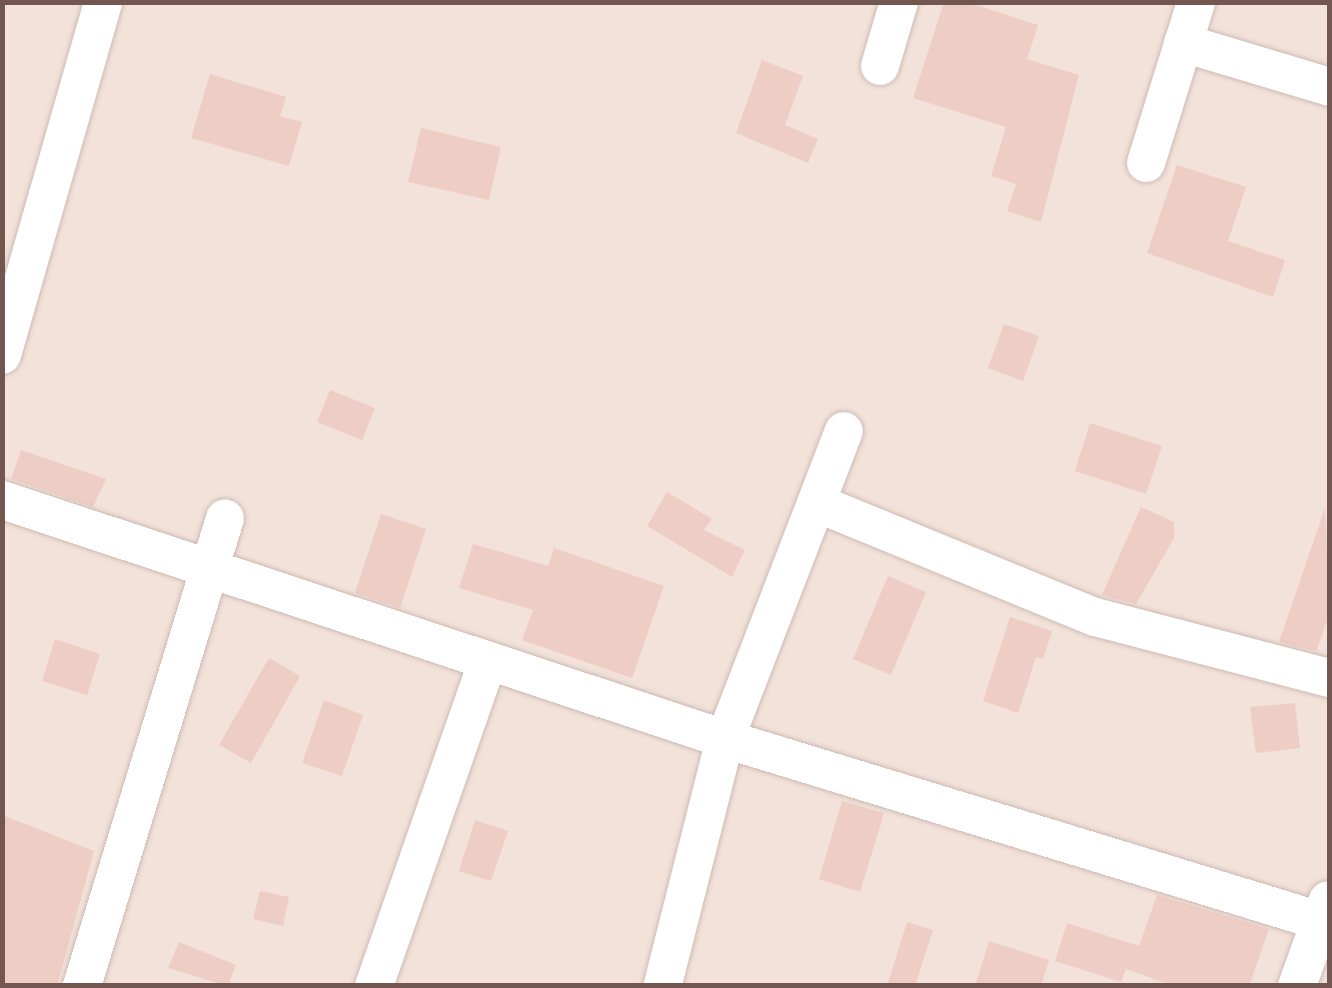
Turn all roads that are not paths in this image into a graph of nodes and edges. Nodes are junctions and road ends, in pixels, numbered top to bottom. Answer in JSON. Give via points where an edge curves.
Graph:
{"nodes":[{"id":1,"x":102,"y":2,"type":"edge"},
{"id":2,"x":900,"y":2,"type":"edge"},
{"id":3,"x":1196,"y":2,"type":"edge"},
{"id":4,"x":1183,"y":43,"type":"junction"},
{"id":5,"x":880,"y":66,"type":"dead end"},
{"id":6,"x":1330,"y":87,"type":"edge"},
{"id":7,"x":1146,"y":163,"type":"dead end"},
{"id":8,"x":2,"y":355,"type":"edge"},
{"id":9,"x":844,"y":430,"type":"dead end"},
{"id":10,"x":2,"y":500,"type":"edge"},
{"id":11,"x":819,"y":504,"type":"junction"},
{"id":12,"x":225,"y":518,"type":"dead end"},
{"id":13,"x":210,"y":568,"type":"junction"},
{"id":14,"x":488,"y":660,"type":"junction"},
{"id":15,"x":1330,"y":678,"type":"edge"},
{"id":16,"x":724,"y":739,"type":"junction"},
{"id":17,"x":1326,"y":914,"type":"edge"},
{"id":18,"x":674,"y":985,"type":"edge"},
{"id":19,"x":82,"y":986,"type":"edge"},
{"id":20,"x":374,"y":986,"type":"edge"},
{"id":21,"x":1297,"y":986,"type":"edge"}],
"edges":[{"from":1,"to":8,"type":"street"},
{"from":2,"to":5,"type":"street"},
{"from":3,"to":4,"type":"street"},
{"from":4,"to":6,"type":"street"},
{"from":4,"to":7,"type":"street"},
{"from":9,"to":11,"type":"street"},
{"from":10,"to":13,"type":"street"},
{"from":11,"to":15,"type":"street","via":[[1096,617]]},
{"from":11,"to":16,"type":"street"},
{"from":12,"to":13,"type":"street"},
{"from":13,"to":14,"type":"street"},
{"from":13,"to":19,"type":"street"},
{"from":14,"to":16,"type":"street"},
{"from":14,"to":20,"type":"street"},
{"from":16,"to":17,"type":"street"},
{"from":16,"to":18,"type":"street"},
{"from":17,"to":21,"type":"street"}]}
